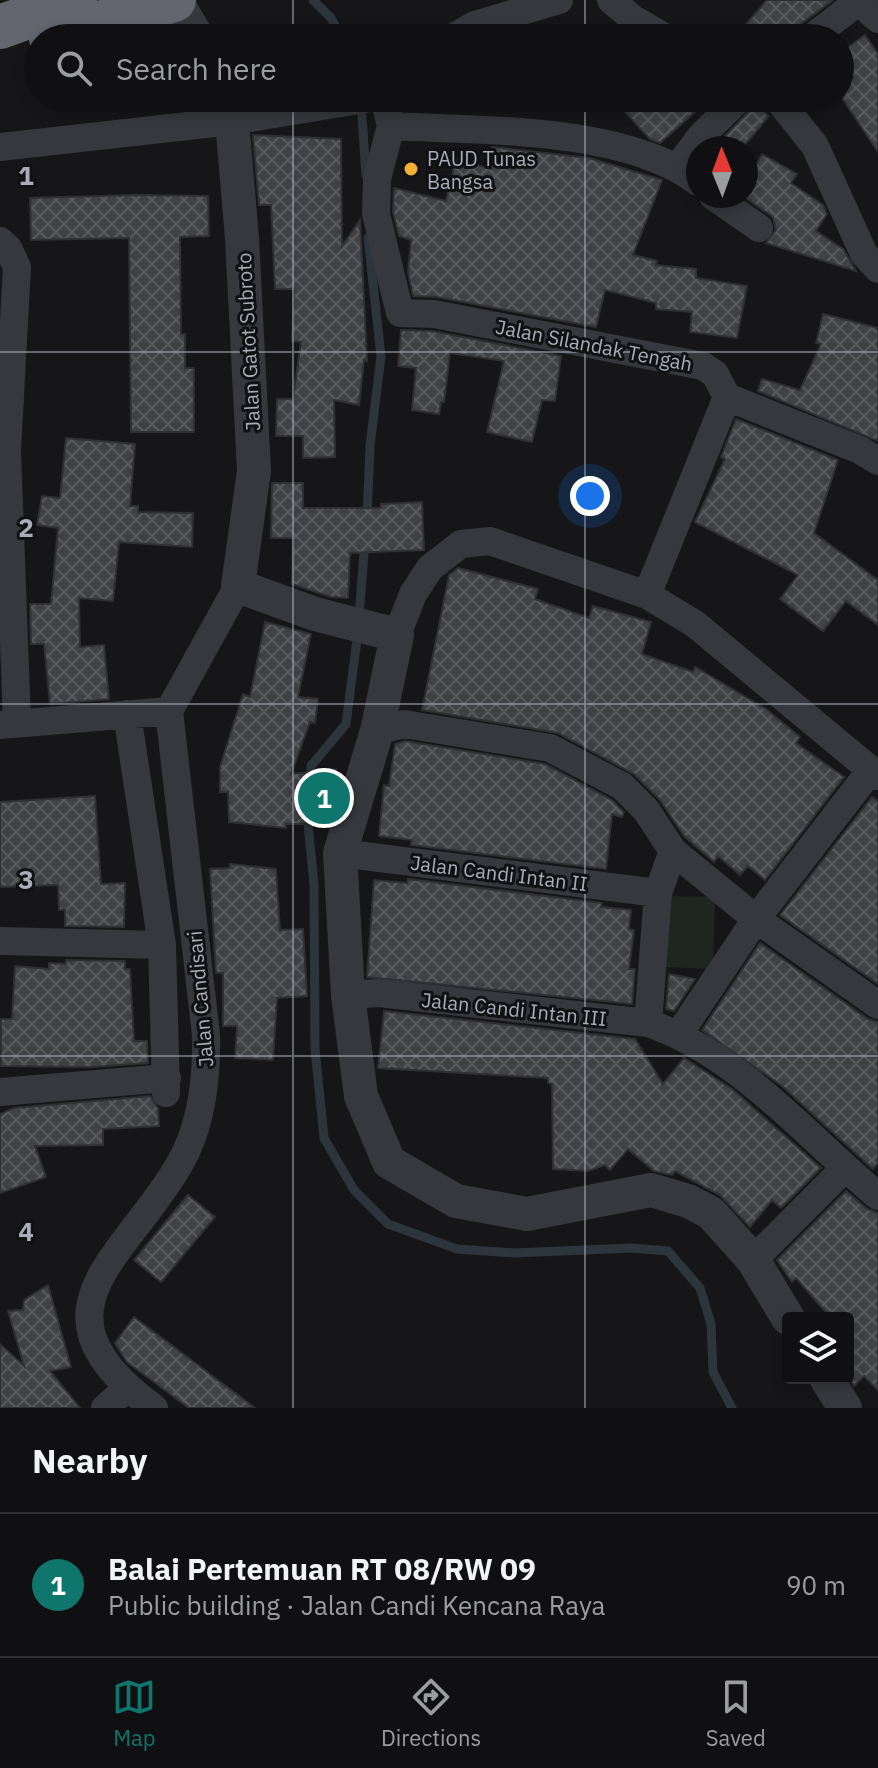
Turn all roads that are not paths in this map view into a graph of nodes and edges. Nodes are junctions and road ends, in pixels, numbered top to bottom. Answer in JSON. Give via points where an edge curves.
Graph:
{"nodes":[{"id":1,"x":75,"y":0,"type":"edge"},
{"id":2,"x":174,"y":0,"type":"edge"},
{"id":3,"x":559,"y":0,"type":"edge"},
{"id":4,"x":611,"y":0,"type":"edge"},
{"id":5,"x":864,"y":7,"type":"edge"},
{"id":6,"x":96,"y":24,"type":"edge"},
{"id":7,"x":189,"y":24,"type":"edge"},
{"id":8,"x":478,"y":24,"type":"edge"},
{"id":9,"x":642,"y":24,"type":"edge"},
{"id":10,"x":835,"y":24,"type":"edge"},
{"id":11,"x":0,"y":27,"type":"edge"},
{"id":12,"x":24,"y":44,"type":"edge"},
{"id":13,"x":0,"y":49,"type":"edge"},
{"id":14,"x":217,"y":112,"type":"edge"},
{"id":15,"x":229,"y":112,"type":"edge"},
{"id":16,"x":387,"y":112,"type":"edge"},
{"id":17,"x":726,"y":112,"type":"edge"},
{"id":18,"x":788,"y":112,"type":"edge"},
{"id":19,"x":391,"y":126,"type":"junction"},
{"id":20,"x":702,"y":136,"type":"edge"},
{"id":21,"x":0,"y":147,"type":"edge"},
{"id":22,"x":686,"y":174,"type":"edge"},
{"id":23,"x":730,"y":208,"type":"edge"},
{"id":24,"x":759,"y":228,"type":"dead end"},
{"id":25,"x":0,"y":241,"type":"edge"},
{"id":26,"x":878,"y":269,"type":"edge"},
{"id":27,"x":727,"y":397,"type":"junction"},
{"id":28,"x":878,"y":461,"type":"edge"},
{"id":29,"x":238,"y":586,"type":"junction"},
{"id":30,"x":647,"y":595,"type":"junction"},
{"id":31,"x":386,"y":631,"type":"junction"},
{"id":32,"x":169,"y":711,"type":"junction"},
{"id":33,"x":127,"y":714,"type":"junction"},
{"id":34,"x":8,"y":724,"type":"edge"},
{"id":35,"x":377,"y":731,"type":"junction"},
{"id":36,"x":874,"y":773,"type":"edge"},
{"id":37,"x":673,"y":851,"type":"junction"},
{"id":38,"x":340,"y":853,"type":"junction"},
{"id":39,"x":658,"y":893,"type":"junction"},
{"id":40,"x":756,"y":919,"type":"junction"},
{"id":41,"x":0,"y":941,"type":"edge"},
{"id":42,"x":162,"y":945,"type":"junction"},
{"id":43,"x":348,"y":995,"type":"junction"},
{"id":44,"x":878,"y":1005,"type":"edge"},
{"id":45,"x":648,"y":1023,"type":"junction"},
{"id":46,"x":679,"y":1034,"type":"junction"},
{"id":47,"x":0,"y":1092,"type":"edge"},
{"id":48,"x":845,"y":1168,"type":"junction"},
{"id":49,"x":878,"y":1196,"type":"edge"},
{"id":50,"x":753,"y":1260,"type":"junction"},
{"id":51,"x":784,"y":1312,"type":"edge"},
{"id":52,"x":830,"y":1384,"type":"edge"},
{"id":53,"x":127,"y":1388,"type":"junction"},
{"id":54,"x":105,"y":1408,"type":"edge"},
{"id":55,"x":154,"y":1408,"type":"edge"},
{"id":56,"x":845,"y":1408,"type":"edge"}],
"edges":[{"from":1,"to":11,"type":"highway"},
{"from":2,"to":6,"type":"highway"},
{"from":2,"to":7,"type":"street"},
{"from":3,"to":8,"type":"street"},
{"from":4,"to":9,"type":"street"},
{"from":5,"to":10,"type":"street"},
{"from":12,"to":13,"type":"highway"},
{"from":14,"to":21,"type":"street"},
{"from":15,"to":29,"type":"street","name":"Jalan Gatot Subroto","via":[[242,238],[254,471]]},
{"from":16,"to":19,"type":"street"},
{"from":17,"to":20,"type":"street"},
{"from":18,"to":26,"type":"street","via":[[815,146],[864,254]]},
{"from":19,"to":22,"type":"street","via":[[603,142]]},
{"from":19,"to":27,"type":"street","name":"Jalan Silandak Tengah","via":[[377,179],[376,214],[400,313],[434,314],[703,366],[715,374]]},
{"from":23,"to":24,"type":"street"},
{"from":25,"to":34,"type":"street","via":[[17,267],[7,451]]},
{"from":27,"to":28,"type":"street"},
{"from":27,"to":30,"type":"street"},
{"from":29,"to":31,"type":"street","via":[[315,614]]},
{"from":29,"to":32,"type":"street"},
{"from":30,"to":31,"type":"street","via":[[475,540],[430,568]]},
{"from":30,"to":36,"type":"street","via":[[695,624]]},
{"from":31,"to":35,"type":"street"},
{"from":32,"to":33,"type":"street"},
{"from":32,"to":53,"type":"street","name":"Jalan Candisari","via":[[206,1035],[206,1078],[194,1132],[179,1166],[101,1271],[89,1298],[90,1327],[100,1356]]},
{"from":33,"to":34,"type":"street"},
{"from":33,"to":42,"type":"street","name":"Jalan Candisari"},
{"from":35,"to":37,"type":"street","via":[[404,724],[550,748],[622,786],[646,810]]},
{"from":35,"to":38,"type":"street"},
{"from":36,"to":40,"type":"street"},
{"from":37,"to":39,"type":"street"},
{"from":37,"to":40,"type":"street"},
{"from":38,"to":39,"type":"street","name":"Jalan Candi Intan II"},
{"from":38,"to":43,"type":"street"},
{"from":39,"to":45,"type":"street"},
{"from":40,"to":44,"type":"street"},
{"from":40,"to":46,"type":"street"},
{"from":41,"to":42,"type":"street","name":"Jalan Candisari"},
{"from":42,"to":47,"type":"street","name":"Jalan Candisari","via":[[166,1086]]},
{"from":43,"to":45,"type":"street","name":"Jalan Candi Intan III","via":[[379,993]]},
{"from":43,"to":50,"type":"street","via":[[361,1096],[389,1162],[456,1201],[527,1214],[651,1190],[711,1213]]},
{"from":45,"to":46,"type":"street","name":"Jalan Candi Intan III"},
{"from":46,"to":48,"type":"street","name":"Jalan Candi Intan III","via":[[724,1062]]},
{"from":48,"to":49,"type":"street","name":"Jalan Candi Intan III"},
{"from":48,"to":50,"type":"street"},
{"from":50,"to":51,"type":"street"},
{"from":52,"to":56,"type":"street"},
{"from":53,"to":54,"type":"street"},
{"from":53,"to":55,"type":"street","name":"Jalan Candisari"}]}
